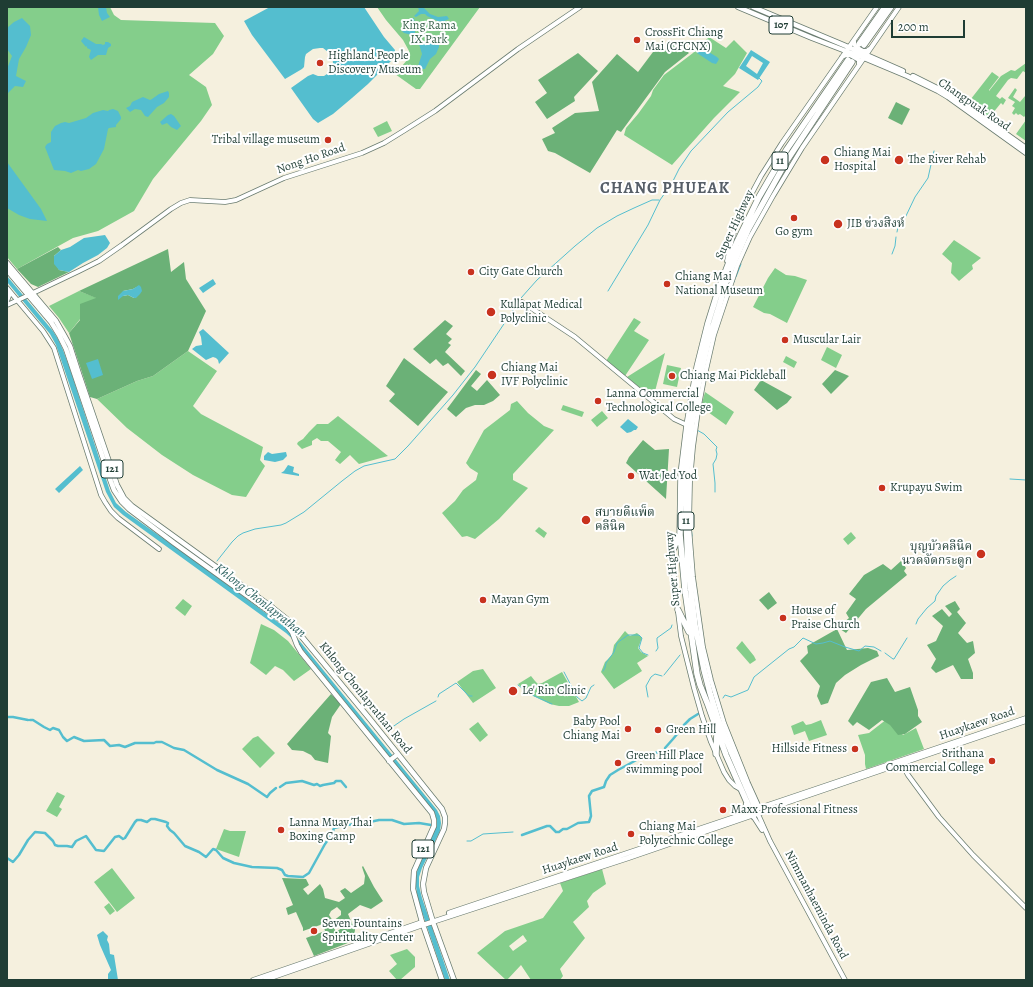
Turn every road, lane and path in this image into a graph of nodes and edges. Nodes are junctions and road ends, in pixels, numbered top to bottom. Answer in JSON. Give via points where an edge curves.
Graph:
{"nodes":[{"id":1,"x":580,"y":7,"type":"edge"},
{"id":2,"x":738,"y":7,"type":"edge"},
{"id":3,"x":753,"y":7,"type":"edge"},
{"id":4,"x":877,"y":7,"type":"edge"},
{"id":5,"x":885,"y":7,"type":"edge"},
{"id":6,"x":891,"y":7,"type":"edge"},
{"id":7,"x":899,"y":7,"type":"edge"},
{"id":8,"x":859,"y":43,"type":"junction"},
{"id":9,"x":871,"y":48,"type":"junction"},
{"id":10,"x":848,"y":49,"type":"junction"},
{"id":11,"x":866,"y":56,"type":"junction"},
{"id":12,"x":842,"y":58,"type":"junction"},
{"id":13,"x":859,"y":66,"type":"junction"},
{"id":14,"x":1026,"y":148,"type":"edge"},
{"id":15,"x":1026,"y":153,"type":"edge"},
{"id":16,"x":748,"y":230,"type":"junction"},
{"id":17,"x":7,"y":263,"type":"edge"},
{"id":18,"x":737,"y":266,"type":"junction"},
{"id":19,"x":726,"y":269,"type":"junction"},
{"id":20,"x":7,"y":270,"type":"edge"},
{"id":21,"x":7,"y":288,"type":"edge"},
{"id":22,"x":31,"y":294,"type":"junction"},
{"id":23,"x":17,"y":300,"type":"junction"},
{"id":24,"x":7,"y":301,"type":"edge"},
{"id":25,"x":522,"y":302,"type":"dead end"},
{"id":26,"x":7,"y":305,"type":"edge"},
{"id":27,"x":704,"y":379,"type":"junction"},
{"id":28,"x":698,"y":387,"type":"junction"},
{"id":29,"x":687,"y":425,"type":"junction"},
{"id":30,"x":680,"y":535,"type":"junction"},
{"id":31,"x":169,"y":536,"type":"junction"},
{"id":32,"x":182,"y":543,"type":"junction"},
{"id":33,"x":159,"y":549,"type":"dead end"},
{"id":34,"x":672,"y":552,"type":"joint"},
{"id":35,"x":190,"y":554,"type":"junction"},
{"id":36,"x":696,"y":605,"type":"junction"},
{"id":37,"x":678,"y":610,"type":"junction"},
{"id":38,"x":695,"y":625,"type":"junction"},
{"id":39,"x":692,"y":638,"type":"junction"},
{"id":40,"x":696,"y":666,"type":"junction"},
{"id":41,"x":708,"y":684,"type":"junction"},
{"id":42,"x":1026,"y":718,"type":"edge"},
{"id":43,"x":1026,"y":722,"type":"edge"},
{"id":44,"x":724,"y":723,"type":"junction"},
{"id":45,"x":1008,"y":726,"type":"junction"},
{"id":46,"x":717,"y":731,"type":"junction"},
{"id":47,"x":723,"y":733,"type":"junction"},
{"id":48,"x":726,"y":742,"type":"junction"},
{"id":49,"x":734,"y":749,"type":"junction"},
{"id":50,"x":398,"y":754,"type":"junction"},
{"id":51,"x":716,"y":754,"type":"junction"},
{"id":52,"x":388,"y":761,"type":"junction"},
{"id":53,"x":901,"y":763,"type":"junction"},
{"id":54,"x":742,"y":790,"type":"junction"},
{"id":55,"x":755,"y":814,"type":"junction"},
{"id":56,"x":416,"y":865,"type":"junction"},
{"id":57,"x":426,"y":868,"type":"junction"},
{"id":58,"x":1026,"y":908,"type":"edge"},
{"id":59,"x":432,"y":920,"type":"junction"},
{"id":60,"x":423,"y":923,"type":"junction"},
{"id":61,"x":305,"y":964,"type":"junction"},
{"id":62,"x":253,"y":980,"type":"edge"},
{"id":63,"x":265,"y":980,"type":"edge"},
{"id":64,"x":442,"y":980,"type":"edge"},
{"id":65,"x":454,"y":980,"type":"edge"},
{"id":66,"x":845,"y":980,"type":"edge"}],
"edges":[{"from":1,"to":22,"type":"main road","name":"Nong Ho Road","via":[[523,45],[434,111],[384,143],[284,178],[236,200],[190,200],[181,203],[103,258]]},
{"from":2,"to":10,"type":"main road","number":"107","via":[[792,30]]},
{"from":3,"to":10,"type":"main road","number":"107"},
{"from":4,"to":8,"type":"main road"},
{"from":5,"to":8,"type":"highway"},
{"from":6,"to":8,"type":"highway"},
{"from":7,"to":9,"type":"main road","name":"Nimmanhaeminda Road"},
{"from":8,"to":9,"type":"main road","via":[[854,44],[863,51]]},
{"from":8,"to":10,"type":"main road"},
{"from":9,"to":11,"type":"main road","name":"Nimmanhaeminda Road"},
{"from":10,"to":11,"type":"main road"},
{"from":10,"to":12,"type":"main road"},
{"from":11,"to":13,"type":"main road","name":"Nimmanhaeminda Road"},
{"from":11,"to":14,"type":"main road","name":"Changpuak Road","via":[[953,96]]},
{"from":11,"to":15,"type":"main road","name":"Changpuak Road","via":[[948,97]]},
{"from":12,"to":13,"type":"main road","via":[[848,55],[857,59],[860,62]]},
{"from":12,"to":19,"type":"main road","via":[[753,190],[736,226]]},
{"from":13,"to":18,"type":"main road","name":"Nimmanhaeminda Road","via":[[789,170],[755,228]]},
{"from":16,"to":18,"type":"highway"},
{"from":16,"to":19,"type":"highway","name":"Super Highway","number":"11","via":[[786,162],[850,61],[803,124],[773,172]]},
{"from":16,"to":28,"type":"highway","name":"Super Highway","number":"11","via":[[721,300]]},
{"from":17,"to":22,"type":"main road","name":"Khlong Chonlaprathan Road","number":"121"},
{"from":18,"to":27,"type":"main road","name":"Nimmanhaeminda Road","via":[[714,336]]},
{"from":19,"to":29,"type":"highway","name":"Super Highway","number":"11","via":[[702,344]]},
{"from":20,"to":22,"type":"main road","name":"Khlong Chonlaprathan Road","number":"121"},
{"from":21,"to":23,"type":"main road"},
{"from":21,"to":24,"type":"main road"},
{"from":22,"to":23,"type":"main road","name":"Nong Ho Road"},
{"from":22,"to":31,"type":"main road","name":"Khlong Chonlaprathan Road","number":"121","via":[[56,321],[70,346],[86,400],[124,498]]},
{"from":23,"to":24,"type":"main road","name":"Nong Ho Road"},
{"from":23,"to":26,"type":"main road","name":"Nong Ho Road"},
{"from":23,"to":33,"type":"main road","via":[[54,348],[101,495],[118,518]]},
{"from":25,"to":29,"type":"main road","via":[[575,337],[674,419]]},
{"from":27,"to":28,"type":"highway"},
{"from":27,"to":36,"type":"main road","name":"Nimmanhaeminda Road","via":[[696,426],[690,495],[691,554]]},
{"from":28,"to":38,"type":"highway","name":"Super Highway","number":"11","via":[[686,478],[688,567]]},
{"from":29,"to":30,"type":"highway","name":"Super Highway","number":"11"},
{"from":30,"to":34,"type":"highway"},
{"from":30,"to":39,"type":"highway","name":"Super Highway","number":"11"},
{"from":31,"to":32,"type":"main road","name":"Khlong Chonlaprathan Road","number":"121"},
{"from":31,"to":35,"type":"main road","name":"Khlong Chonlaprathan Road","number":"121"},
{"from":32,"to":35,"type":"main road"},
{"from":32,"to":50,"type":"main road","name":"Khlong Chonlaprathan Road","number":"121","via":[[288,620]]},
{"from":34,"to":37,"type":"main road"},
{"from":35,"to":52,"type":"main road","name":"Khlong Chonlaprathan Road","number":"121","via":[[281,619],[291,630],[299,649]]},
{"from":36,"to":38,"type":"highway"},
{"from":36,"to":44,"type":"main road","name":"Nimmanhaeminda Road","via":[[706,660]]},
{"from":37,"to":39,"type":"highway"},
{"from":37,"to":51,"type":"main road","via":[[694,688]]},
{"from":38,"to":41,"type":"highway","name":"Super Highway","number":"11"},
{"from":39,"to":40,"type":"highway","name":"Super Highway","number":"11"},
{"from":40,"to":41,"type":"highway","via":[[703,686]]},
{"from":40,"to":46,"type":"highway","name":"Super Highway","number":"11","via":[[700,686]]},
{"from":41,"to":47,"type":"highway","name":"Super Highway","number":"11"},
{"from":42,"to":45,"type":"main road","name":"Huaykaew Road"},
{"from":43,"to":45,"type":"main road","name":"Huaykaew Road"},
{"from":44,"to":47,"type":"highway"},
{"from":44,"to":49,"type":"main road","name":"Nimmanhaeminda Road"},
{"from":45,"to":53,"type":"main road","name":"Huaykaew Road"},
{"from":46,"to":51,"type":"highway"},
{"from":46,"to":54,"type":"highway","name":"Super Highway","number":"11"},
{"from":47,"to":48,"type":"highway","name":"Super Highway","number":"11"},
{"from":48,"to":49,"type":"highway"},
{"from":48,"to":55,"type":"highway","name":"Super Highway","number":"11"},
{"from":49,"to":55,"type":"main road","name":"Nimmanhaeminda Road","via":[[758,805]]},
{"from":50,"to":52,"type":"main road"},
{"from":50,"to":57,"type":"main road","name":"Khlong Chonlaprathan Road","number":"121","via":[[444,812],[444,829]]},
{"from":51,"to":54,"type":"main road","via":[[729,780]]},
{"from":52,"to":56,"type":"main road","name":"Khlong Chonlaprathan Road","number":"121","via":[[433,816],[433,829]]},
{"from":53,"to":55,"type":"main road","name":"Huaykaew Road"},
{"from":53,"to":58,"type":"main road","via":[[939,817],[972,855]]},
{"from":54,"to":55,"type":"highway","name":"Super Highway","number":"11"},
{"from":55,"to":59,"type":"main road","name":"Huaykaew Road"},
{"from":55,"to":66,"type":"main road","name":"Nimmanhaeminda Road","number":"11"},
{"from":56,"to":57,"type":"main road"},
{"from":56,"to":60,"type":"main road","name":"Khlong Chonlaprathan Road","number":"121","via":[[413,889]]},
{"from":57,"to":59,"type":"main road","name":"Khlong Chonlaprathan Road","number":"121","via":[[423,884]]},
{"from":59,"to":60,"type":"main road","name":"Huaykaew Road"},
{"from":59,"to":65,"type":"main road","name":"Khlong Chonlaprathan Road","number":"121"},
{"from":60,"to":61,"type":"main road","name":"Huaykaew Road"},
{"from":60,"to":64,"type":"main road","name":"Khlong Chonlaprathan Road","number":"121"},
{"from":61,"to":62,"type":"main road","name":"Huaykaew Road"},
{"from":61,"to":63,"type":"main road","name":"Huaykaew Road"}]}
